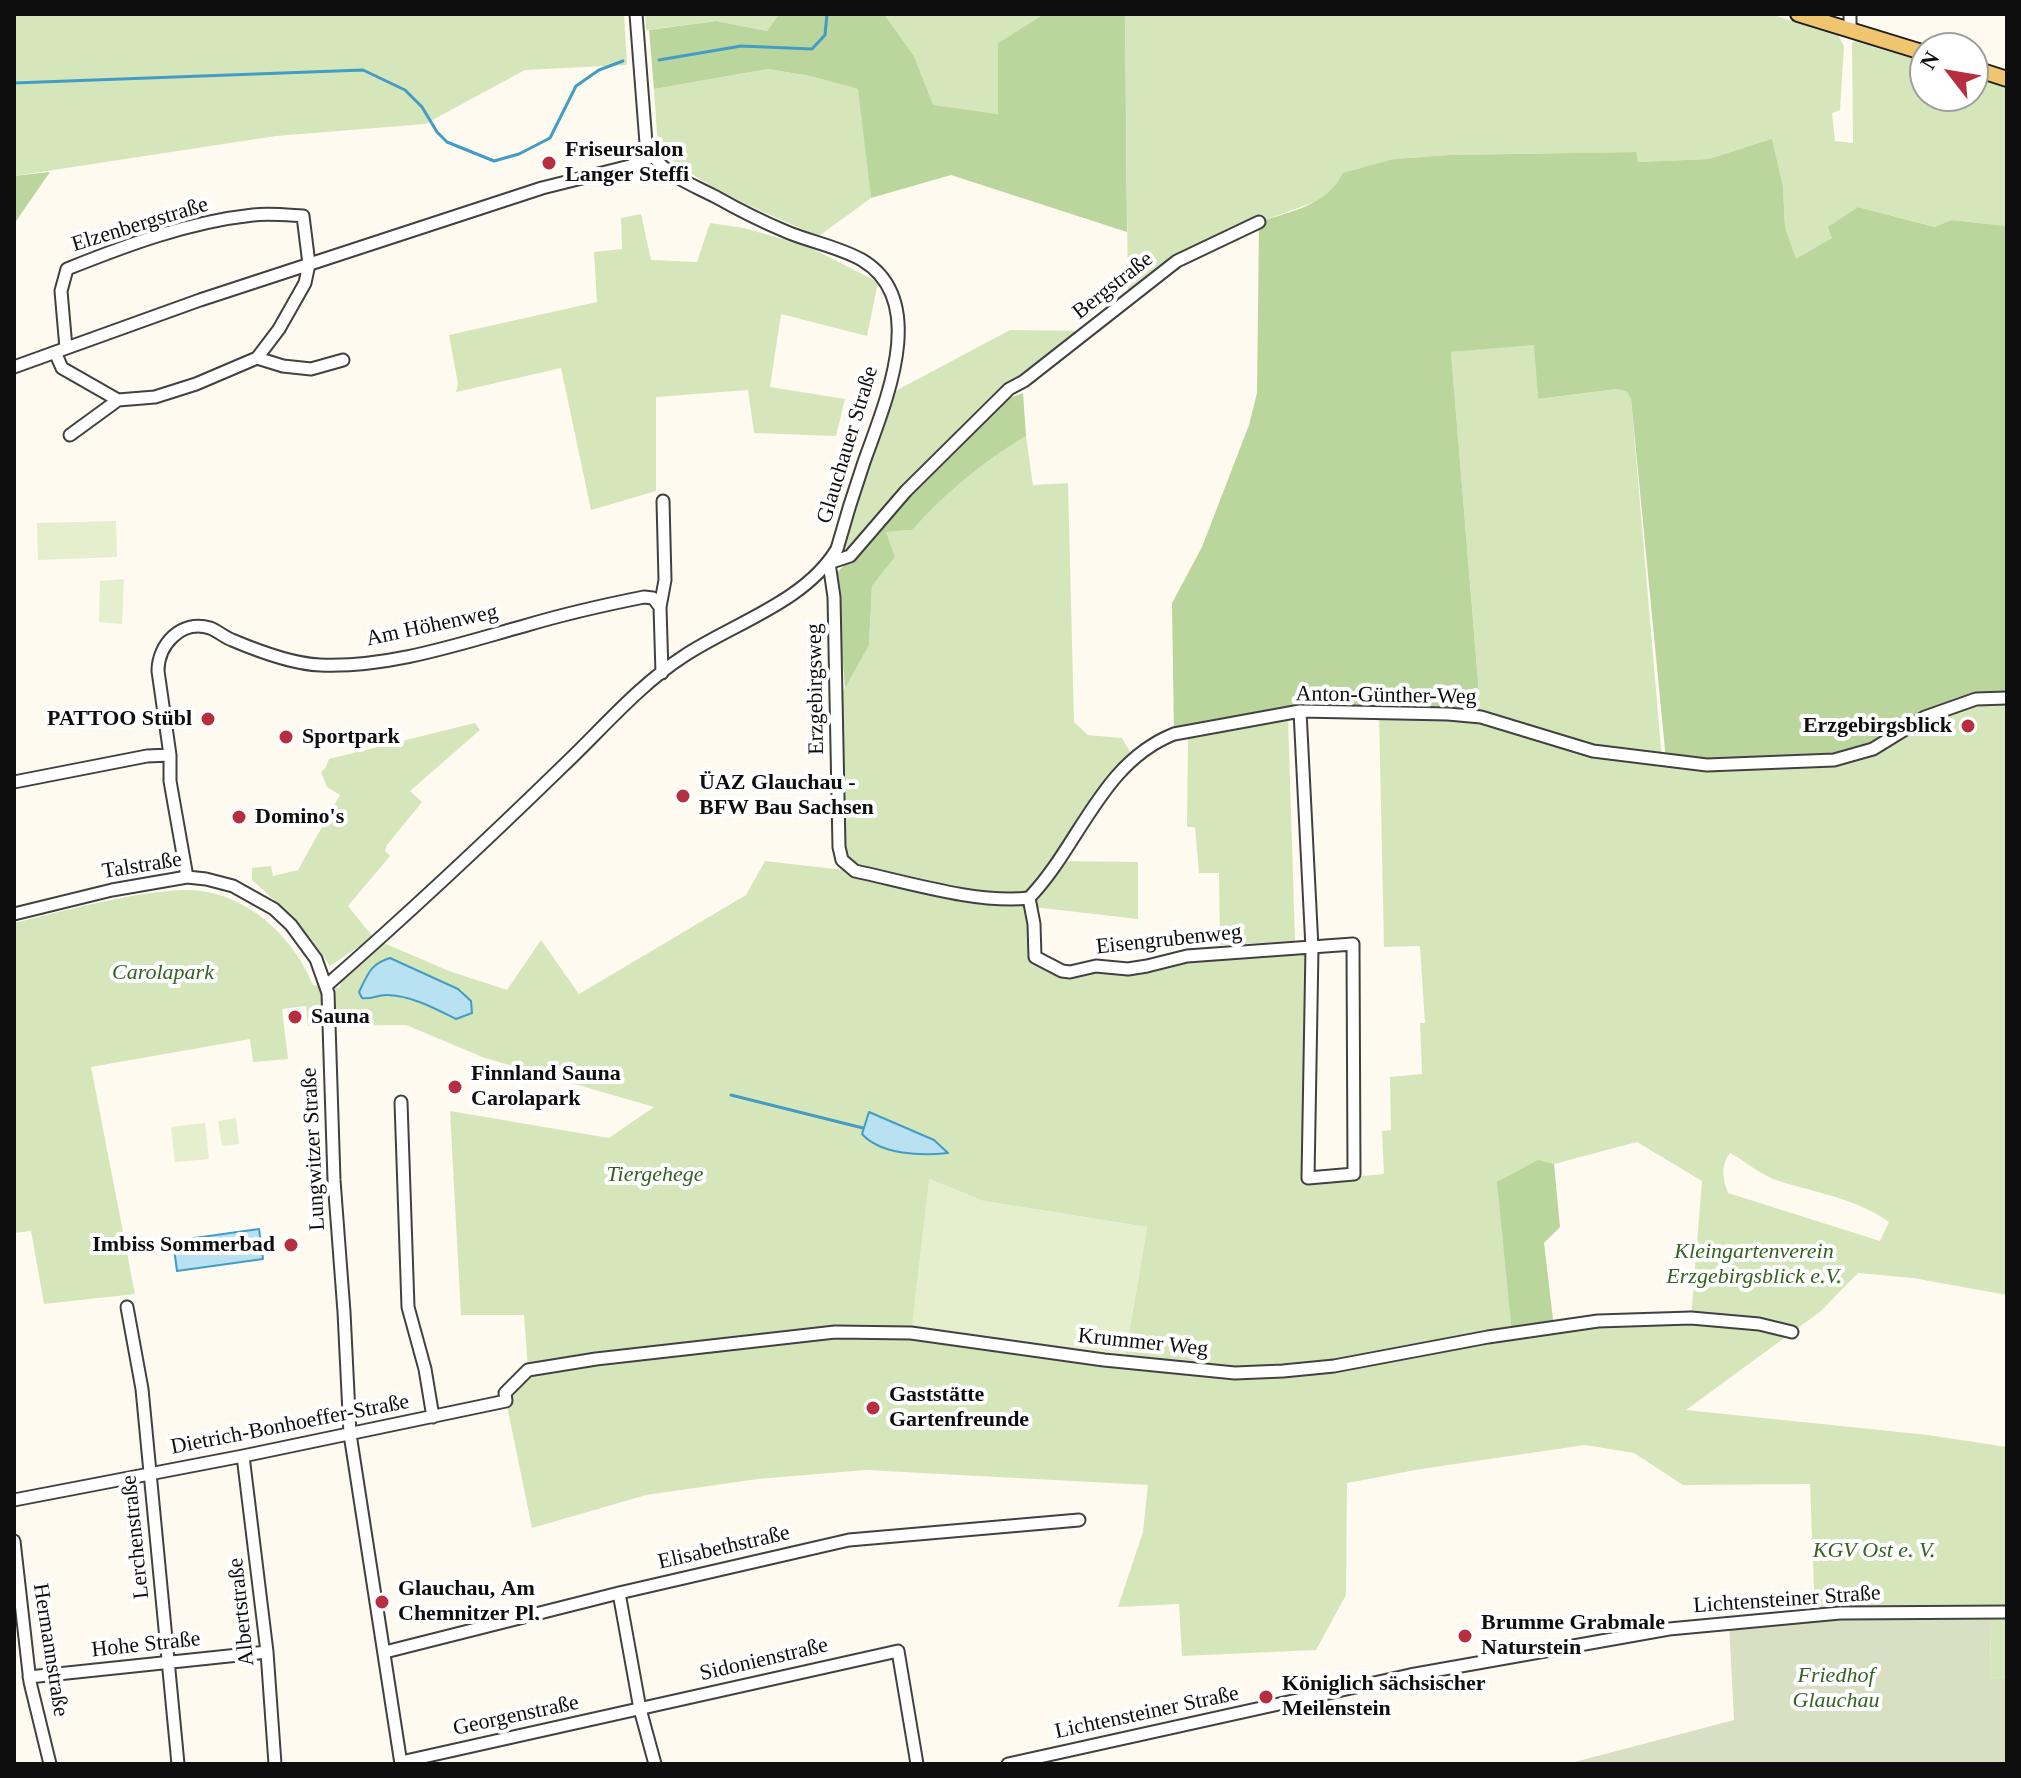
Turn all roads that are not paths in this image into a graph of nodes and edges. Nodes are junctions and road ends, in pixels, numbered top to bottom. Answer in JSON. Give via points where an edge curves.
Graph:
{"nodes":[{"id":1,"x":636,"y":14,"type":"edge"},
{"id":2,"x":1798,"y":14,"type":"edge"},
{"id":3,"x":1850,"y":14,"type":"edge"},
{"id":4,"x":1850,"y":30,"type":"junction"},
{"id":5,"x":1909,"y":48,"type":"edge"},
{"id":6,"x":651,"y":157,"type":"junction"},
{"id":7,"x":1259,"y":222,"type":"dead end"},
{"id":8,"x":309,"y":264,"type":"junction"},
{"id":9,"x":60,"y":350,"type":"junction"},
{"id":10,"x":257,"y":358,"type":"junction"},
{"id":11,"x":343,"y":360,"type":"dead end"},
{"id":12,"x":14,"y":367,"type":"edge"},
{"id":13,"x":118,"y":400,"type":"junction"},
{"id":14,"x":70,"y":435,"type":"dead end"},
{"id":15,"x":663,"y":501,"type":"dead end"},
{"id":16,"x":829,"y":563,"type":"junction"},
{"id":17,"x":660,"y":607,"type":"junction"},
{"id":18,"x":662,"y":673,"type":"junction"},
{"id":19,"x":2007,"y":698,"type":"edge"},
{"id":20,"x":1300,"y":711,"type":"junction"},
{"id":21,"x":170,"y":755,"type":"junction"},
{"id":22,"x":14,"y":782,"type":"edge"},
{"id":23,"x":187,"y":877,"type":"junction"},
{"id":24,"x":1029,"y":898,"type":"junction"},
{"id":25,"x":14,"y":914,"type":"edge"},
{"id":26,"x":1312,"y":948,"type":"junction"},
{"id":27,"x":327,"y":985,"type":"junction"},
{"id":28,"x":401,"y":1102,"type":"dead end"},
{"id":29,"x":127,"y":1307,"type":"dead end"},
{"id":30,"x":1792,"y":1332,"type":"dead end"},
{"id":31,"x":506,"y":1401,"type":"joint"},
{"id":32,"x":433,"y":1417,"type":"junction"},
{"id":33,"x":350,"y":1434,"type":"junction"},
{"id":34,"x":243,"y":1456,"type":"junction"},
{"id":35,"x":149,"y":1473,"type":"junction"},
{"id":36,"x":14,"y":1500,"type":"edge"},
{"id":37,"x":1079,"y":1520,"type":"dead end"},
{"id":38,"x":14,"y":1541,"type":"edge"},
{"id":39,"x":619,"y":1593,"type":"junction"},
{"id":40,"x":2007,"y":1612,"type":"edge"},
{"id":41,"x":267,"y":1652,"type":"junction"},
{"id":42,"x":385,"y":1652,"type":"junction"},
{"id":43,"x":169,"y":1663,"type":"junction"},
{"id":44,"x":29,"y":1677,"type":"junction"},
{"id":45,"x":640,"y":1709,"type":"junction"},
{"id":46,"x":401,"y":1763,"type":"edge"},
{"id":47,"x":50,"y":1764,"type":"edge"},
{"id":48,"x":178,"y":1764,"type":"edge"},
{"id":49,"x":275,"y":1764,"type":"edge"},
{"id":50,"x":655,"y":1764,"type":"edge"},
{"id":51,"x":917,"y":1764,"type":"edge"},
{"id":52,"x":1008,"y":1764,"type":"edge"}],
"edges":[{"from":1,"to":6,"type":"street"},
{"from":2,"to":4,"type":"main road"},
{"from":3,"to":4,"type":"street"},
{"from":4,"to":5,"type":"main road"},
{"from":6,"to":8,"type":"street"},
{"from":6,"to":16,"type":"street","name":"Glauchauer Straße","via":[[663,169],[746,214],[861,259],[879,273],[892,294],[899,347],[888,395]]},
{"from":7,"to":16,"type":"street","name":"Bergstraße","via":[[1177,261],[1017,383],[906,491],[850,556]]},
{"from":8,"to":9,"type":"street"},
{"from":8,"to":9,"type":"street","name":"Elzenbergstraße","via":[[303,216],[255,214],[126,246],[67,269],[61,291]]},
{"from":8,"to":10,"type":"street","via":[[298,299]]},
{"from":9,"to":12,"type":"street"},
{"from":9,"to":13,"type":"street","via":[[62,368]]},
{"from":10,"to":11,"type":"street","via":[[311,369]]},
{"from":10,"to":13,"type":"street","via":[[155,397]]},
{"from":13,"to":14,"type":"street"},
{"from":15,"to":17,"type":"street","via":[[665,580]]},
{"from":16,"to":18,"type":"street","name":"Glauchauer Straße","via":[[780,601]]},
{"from":16,"to":24,"type":"street","name":"Erzgebirgsweg","via":[[842,860],[855,871],[969,895]]},
{"from":17,"to":18,"type":"street"},
{"from":17,"to":21,"type":"street","name":"Am Höhenweg","via":[[644,597],[437,650],[319,665],[231,640],[210,628],[192,627],[165,643],[158,658]]},
{"from":18,"to":27,"type":"street"},
{"from":19,"to":20,"type":"street","name":"Anton-Günther-Weg","via":[[1976,699],[1925,717],[1873,749],[1834,760],[1707,765],[1593,751],[1481,717]]},
{"from":20,"to":24,"type":"street","name":"Anton-Günther-Weg","via":[[1157,740],[1133,757],[1107,788]]},
{"from":20,"to":26,"type":"street"},
{"from":21,"to":22,"type":"street"},
{"from":21,"to":23,"type":"street","name":"Am Höhenweg"},
{"from":23,"to":25,"type":"street","name":"Talstraße"},
{"from":23,"to":27,"type":"street","name":"Talstraße","via":[[233,886],[274,909],[305,943]]},
{"from":24,"to":26,"type":"street","name":"Eisengrubenweg","via":[[1035,957],[1062,971],[1128,969],[1187,956]]},
{"from":26,"to":26,"type":"street","name":"Eisengrubenweg","via":[[1308,1178],[1354,1174],[1353,944]]},
{"from":27,"to":33,"type":"street","name":"Lungwitzer Straße"},
{"from":28,"to":32,"type":"street","name":"Dietrich-Bonhoeffer-Straße","via":[[408,1307]]},
{"from":29,"to":35,"type":"street","name":"Lerchenstraße","via":[[142,1389]]},
{"from":30,"to":31,"type":"street","name":"Krummer Weg","via":[[1691,1318],[1598,1321],[1334,1366],[1235,1373],[911,1333],[835,1332],[528,1370],[505,1393]]},
{"from":31,"to":32,"type":"street","name":"Dietrich-Bonhoeffer-Straße"},
{"from":32,"to":33,"type":"street","name":"Dietrich-Bonhoeffer-Straße"},
{"from":33,"to":34,"type":"street","name":"Dietrich-Bonhoeffer-Straße"},
{"from":33,"to":42,"type":"street","name":"Lungwitzer Straße"},
{"from":34,"to":35,"type":"street","name":"Dietrich-Bonhoeffer-Straße"},
{"from":34,"to":41,"type":"street","name":"Albertstraße"},
{"from":35,"to":36,"type":"street","name":"Dietrich-Bonhoeffer-Straße"},
{"from":35,"to":43,"type":"street","name":"Lerchenstraße"},
{"from":37,"to":39,"type":"street","name":"Elisabethstraße","via":[[849,1540]]},
{"from":38,"to":44,"type":"street","name":"Hermannstraße"},
{"from":39,"to":42,"type":"street","name":"Elisabethstraße"},
{"from":39,"to":45,"type":"street"},
{"from":40,"to":52,"type":"street","name":"Lichtensteiner Straße","via":[[1840,1613],[1669,1629],[1410,1675]]},
{"from":41,"to":43,"type":"street","name":"Hohe Straße"},
{"from":41,"to":49,"type":"street","name":"Albertstraße"},
{"from":42,"to":46,"type":"street","name":"Lungwitzer Straße"},
{"from":43,"to":44,"type":"street","name":"Hohe Straße"},
{"from":43,"to":48,"type":"street","name":"Lerchenstraße"},
{"from":44,"to":47,"type":"street","name":"Hermannstraße"},
{"from":45,"to":46,"type":"street","name":"Georgenstraße"},
{"from":45,"to":50,"type":"street"},
{"from":45,"to":51,"type":"street","name":"Sidonienstraße","via":[[898,1651]]}]}
